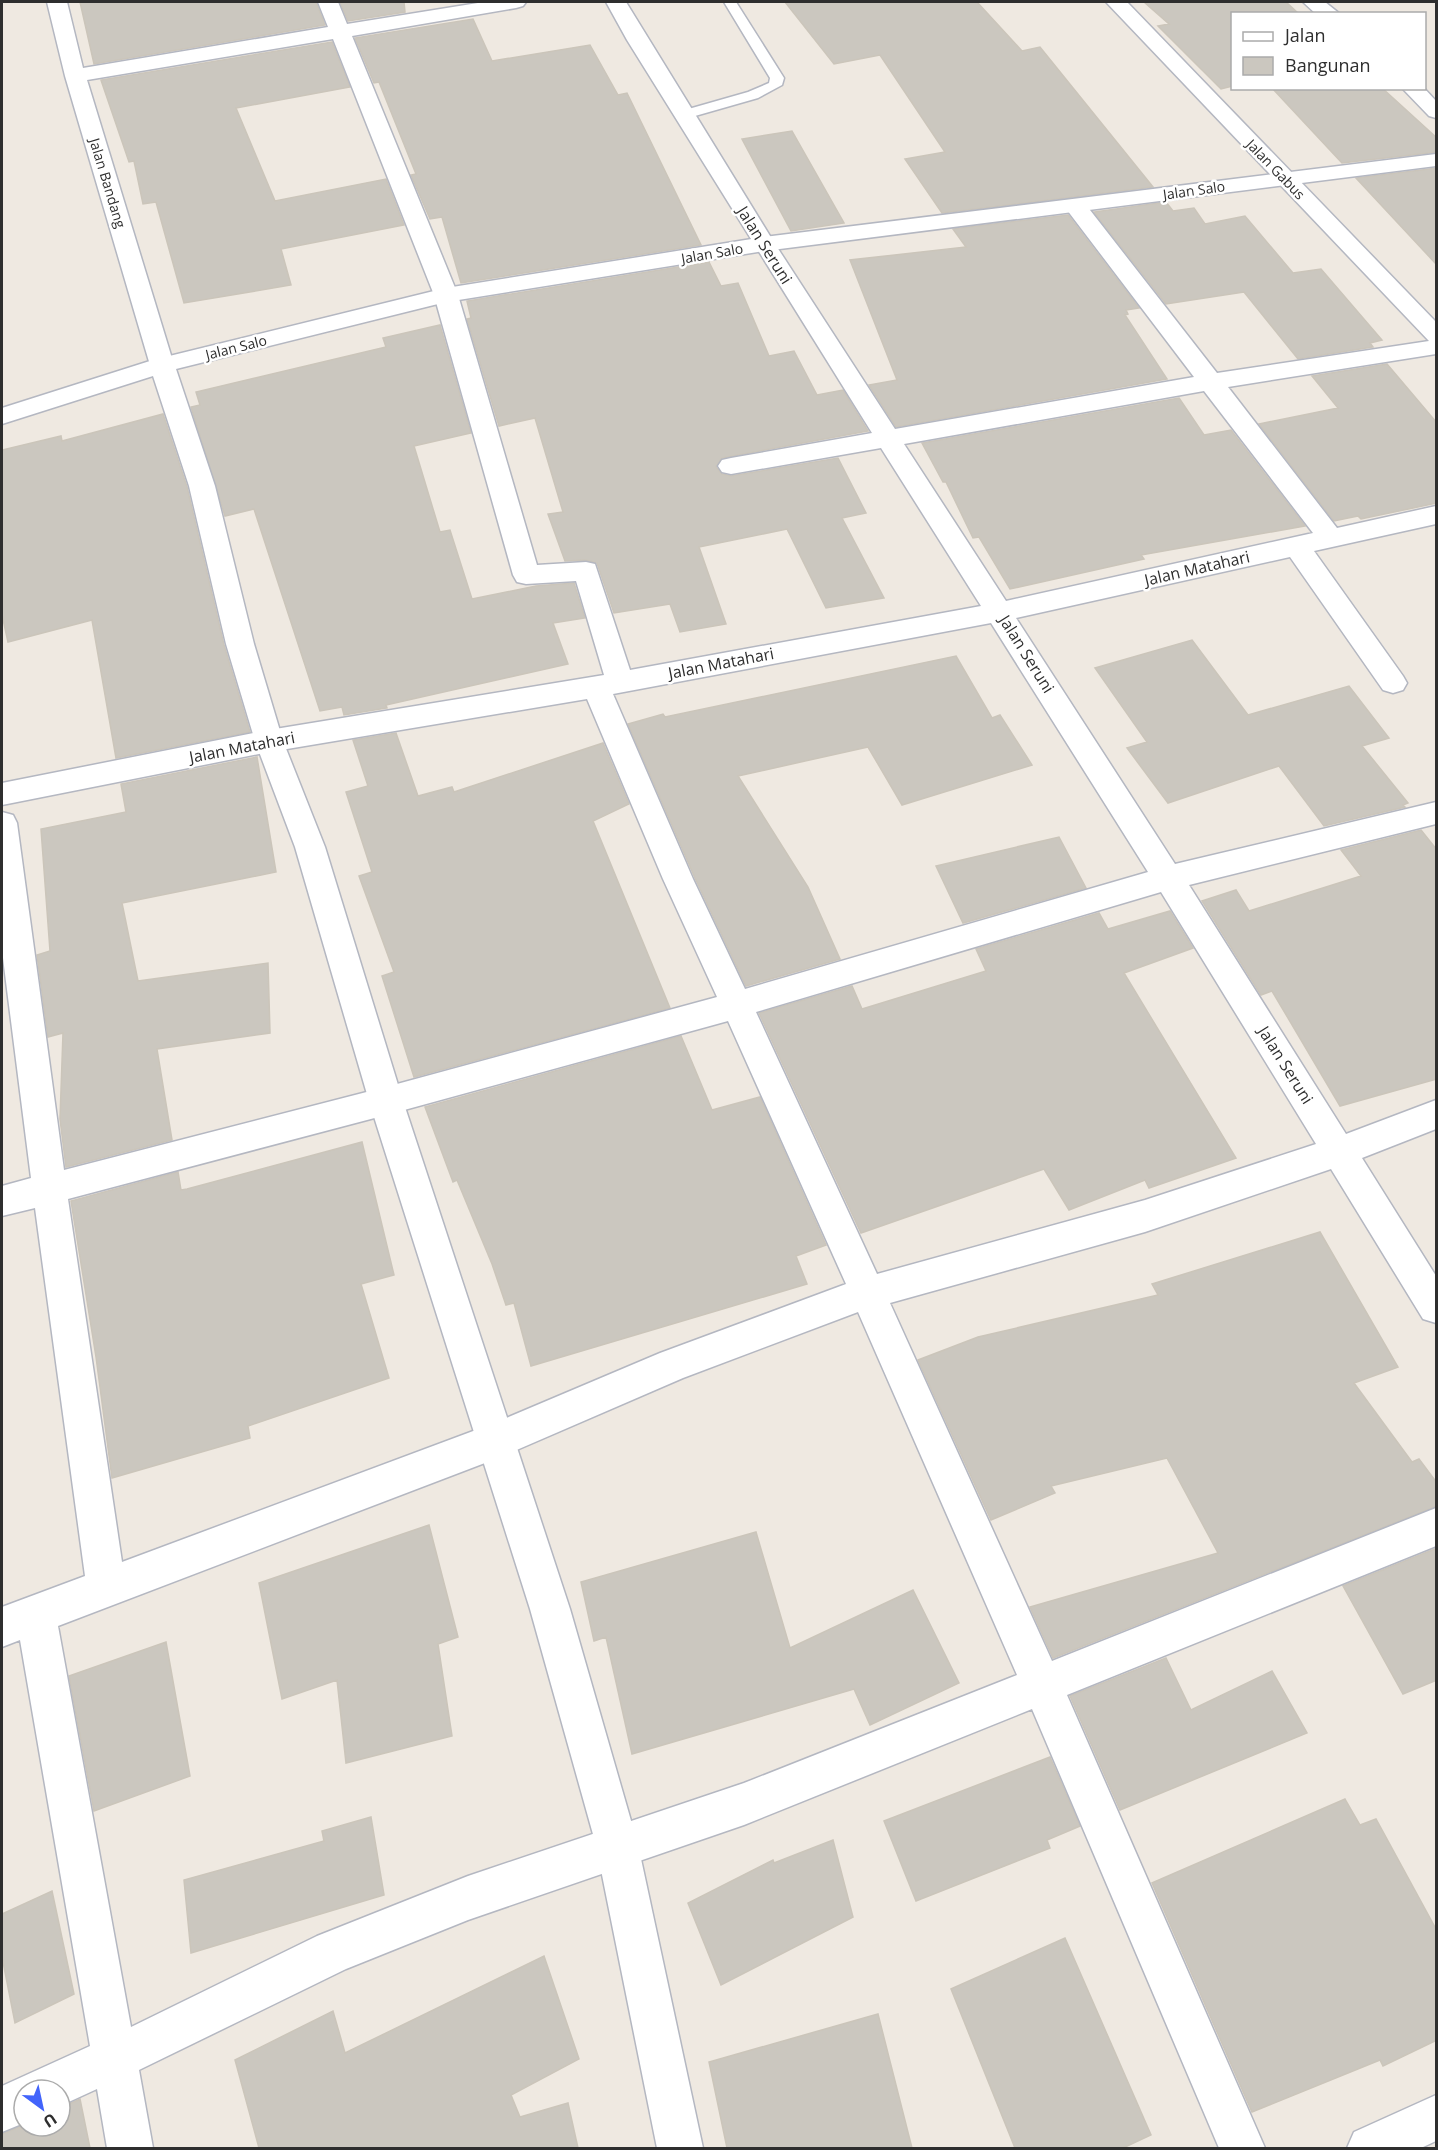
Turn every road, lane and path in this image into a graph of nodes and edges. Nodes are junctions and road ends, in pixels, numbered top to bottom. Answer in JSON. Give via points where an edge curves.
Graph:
{"nodes":[{"id":1,"x":57,"y":2,"type":"edge"},
{"id":2,"x":328,"y":2,"type":"edge"},
{"id":3,"x":516,"y":2,"type":"edge"},
{"id":4,"x":616,"y":2,"type":"edge"},
{"id":5,"x":730,"y":2,"type":"edge"},
{"id":6,"x":1116,"y":2,"type":"edge"},
{"id":7,"x":1313,"y":2,"type":"edge"},
{"id":8,"x":1327,"y":12,"type":"edge"},
{"id":9,"x":339,"y":33,"type":"junction"},
{"id":10,"x":75,"y":75,"type":"junction"},
{"id":11,"x":1414,"y":90,"type":"edge"},
{"id":12,"x":1437,"y":111,"type":"edge"},
{"id":13,"x":683,"y":115,"type":"junction"},
{"id":14,"x":1437,"y":160,"type":"edge"},
{"id":15,"x":1284,"y":178,"type":"junction"},
{"id":16,"x":1075,"y":206,"type":"junction"},
{"id":17,"x":764,"y":244,"type":"junction"},
{"id":18,"x":446,"y":295,"type":"junction"},
{"id":19,"x":1437,"y":335,"type":"edge"},
{"id":20,"x":1437,"y":347,"type":"edge"},
{"id":21,"x":162,"y":365,"type":"junction"},
{"id":22,"x":1210,"y":382,"type":"junction"},
{"id":23,"x":2,"y":416,"type":"edge"},
{"id":24,"x":891,"y":440,"type":"junction"},
{"id":25,"x":731,"y":466,"type":"dead end"},
{"id":26,"x":1437,"y":515,"type":"edge"},
{"id":27,"x":1331,"y":538,"type":"junction"},
{"id":28,"x":1296,"y":546,"type":"junction"},
{"id":29,"x":1000,"y":612,"type":"junction"},
{"id":30,"x":1393,"y":682,"type":"dead end"},
{"id":31,"x":608,"y":684,"type":"junction"},
{"id":32,"x":269,"y":741,"type":"junction"},
{"id":33,"x":2,"y":794,"type":"edge"},
{"id":34,"x":1437,"y":813,"type":"edge"},
{"id":35,"x":2,"y":824,"type":"edge"},
{"id":36,"x":1168,"y":878,"type":"junction"},
{"id":37,"x":736,"y":1005,"type":"junction"},
{"id":38,"x":386,"y":1101,"type":"junction"},
{"id":39,"x":1437,"y":1114,"type":"edge"},
{"id":40,"x":1341,"y":1151,"type":"junction"},
{"id":41,"x":52,"y":1188,"type":"junction"},
{"id":42,"x":2,"y":1201,"type":"edge"},
{"id":43,"x":866,"y":1293,"type":"junction"},
{"id":44,"x":1437,"y":1307,"type":"edge"},
{"id":45,"x":498,"y":1440,"type":"junction"},
{"id":46,"x":1437,"y":1527,"type":"edge"},
{"id":47,"x":106,"y":1589,"type":"junction"},
{"id":48,"x":19,"y":1621,"type":"edge"},
{"id":49,"x":1042,"y":1685,"type":"junction"},
{"id":50,"x":617,"y":1845,"type":"junction"},
{"id":51,"x":115,"y":2058,"type":"junction"},
{"id":52,"x":71,"y":2078,"type":"edge"},
{"id":53,"x":1437,"y":2118,"type":"edge"},
{"id":54,"x":130,"y":2148,"type":"edge"},
{"id":55,"x":680,"y":2148,"type":"edge"},
{"id":56,"x":1242,"y":2148,"type":"edge"},
{"id":57,"x":1370,"y":2148,"type":"edge"}],
"edges":[{"from":1,"to":10,"type":"street","name":"Jalan Bandang"},
{"from":2,"to":9,"type":"street"},
{"from":3,"to":9,"type":"street"},
{"from":4,"to":13,"type":"street","name":"Jalan Seruni"},
{"from":5,"to":13,"type":"lane","via":[[777,78],[775,85]]},
{"from":6,"to":15,"type":"street","name":"Jalan Gabus"},
{"from":7,"to":8,"type":"street"},
{"from":9,"to":10,"type":"street"},
{"from":9,"to":18,"type":"street"},
{"from":10,"to":21,"type":"street","name":"Jalan Bandang"},
{"from":11,"to":12,"type":"street"},
{"from":13,"to":17,"type":"street","name":"Jalan Seruni"},
{"from":14,"to":15,"type":"street","name":"Jalan Salo"},
{"from":15,"to":16,"type":"street","name":"Jalan Salo"},
{"from":15,"to":19,"type":"street","name":"Jalan Gabus"},
{"from":16,"to":17,"type":"street","name":"Jalan Salo"},
{"from":16,"to":22,"type":"street"},
{"from":17,"to":18,"type":"street","name":"Jalan Salo"},
{"from":17,"to":24,"type":"street","name":"Jalan Seruni"},
{"from":18,"to":21,"type":"street","name":"Jalan Salo"},
{"from":18,"to":31,"type":"street","via":[[526,575],[586,572]]},
{"from":20,"to":22,"type":"street"},
{"from":21,"to":23,"type":"street","name":"Jalan Salo"},
{"from":21,"to":32,"type":"street","name":"Jalan Bandang","via":[[202,486],[240,644]]},
{"from":22,"to":24,"type":"street"},
{"from":22,"to":27,"type":"street"},
{"from":24,"to":25,"type":"street"},
{"from":24,"to":29,"type":"street","name":"Jalan Seruni"},
{"from":26,"to":27,"type":"street","name":"Jalan Matahari"},
{"from":27,"to":28,"type":"street","name":"Jalan Matahari"},
{"from":28,"to":29,"type":"street","name":"Jalan Matahari"},
{"from":28,"to":30,"type":"street"},
{"from":29,"to":31,"type":"street","name":"Jalan Matahari"},
{"from":29,"to":36,"type":"street","name":"Jalan Seruni"},
{"from":31,"to":32,"type":"street","name":"Jalan Matahari"},
{"from":31,"to":37,"type":"street","via":[[678,879]]},
{"from":32,"to":33,"type":"street","name":"Jalan Matahari"},
{"from":32,"to":38,"type":"street","name":"Jalan Bandang","via":[[310,847]]},
{"from":34,"to":36,"type":"street"},
{"from":35,"to":41,"type":"street"},
{"from":36,"to":37,"type":"street"},
{"from":36,"to":40,"type":"street","name":"Jalan Seruni"},
{"from":37,"to":38,"type":"street"},
{"from":37,"to":43,"type":"street"},
{"from":38,"to":41,"type":"street"},
{"from":38,"to":45,"type":"street","name":"Jalan Bandang"},
{"from":39,"to":40,"type":"street"},
{"from":40,"to":43,"type":"street","via":[[1145,1216]]},
{"from":40,"to":44,"type":"street","name":"Jalan Seruni"},
{"from":41,"to":42,"type":"street"},
{"from":41,"to":47,"type":"street"},
{"from":43,"to":45,"type":"street","via":[[674,1365]]},
{"from":43,"to":49,"type":"street"},
{"from":45,"to":47,"type":"street"},
{"from":45,"to":50,"type":"street","name":"Jalan Bandang"},
{"from":46,"to":49,"type":"street"},
{"from":47,"to":48,"type":"street"},
{"from":48,"to":51,"type":"street"},
{"from":49,"to":50,"type":"street","via":[[744,1804]]},
{"from":49,"to":56,"type":"street"},
{"from":50,"to":51,"type":"street","via":[[333,1952]]},
{"from":50,"to":55,"type":"street","name":"Jalan Bandang"},
{"from":51,"to":52,"type":"street"},
{"from":51,"to":54,"type":"street"},
{"from":53,"to":57,"type":"street"}]}
